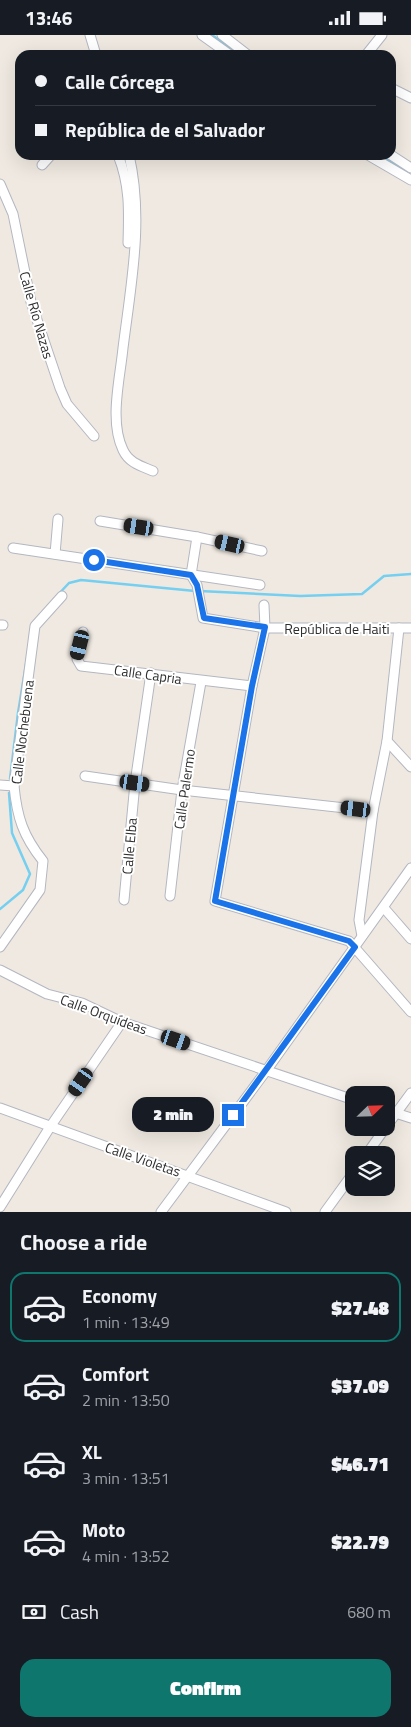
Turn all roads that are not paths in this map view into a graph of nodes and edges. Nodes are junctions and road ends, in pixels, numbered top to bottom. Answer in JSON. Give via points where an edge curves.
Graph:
{"nodes":[{"id":1,"x":90,"y":35,"type":"edge"},
{"id":2,"x":202,"y":35,"type":"edge"},
{"id":3,"x":222,"y":35,"type":"edge"},
{"id":4,"x":382,"y":35,"type":"edge"},
{"id":5,"x":94,"y":50,"type":"edge"},
{"id":6,"x":223,"y":50,"type":"edge"},
{"id":7,"x":242,"y":50,"type":"edge"},
{"id":8,"x":370,"y":50,"type":"edge"},
{"id":9,"x":396,"y":91,"type":"edge"},
{"id":10,"x":411,"y":99,"type":"edge"},
{"id":11,"x":396,"y":158,"type":"edge"},
{"id":12,"x":46,"y":160,"type":"edge"},
{"id":13,"x":121,"y":160,"type":"edge"},
{"id":14,"x":130,"y":160,"type":"edge"},
{"id":15,"x":377,"y":160,"type":"edge"},
{"id":16,"x":42,"y":165,"type":"dead end"},
{"id":17,"x":411,"y":168,"type":"edge"},
{"id":18,"x":411,"y":180,"type":"edge"},
{"id":19,"x":0,"y":184,"type":"edge"},
{"id":20,"x":3,"y":197,"type":"edge"},
{"id":21,"x":128,"y":243,"type":"dead end"},
{"id":22,"x":94,"y":436,"type":"dead end"},
{"id":23,"x":153,"y":471,"type":"dead end"},
{"id":24,"x":58,"y":519,"type":"dead end"},
{"id":25,"x":100,"y":521,"type":"dead end"},
{"id":26,"x":197,"y":537,"type":"junction"},
{"id":27,"x":13,"y":548,"type":"dead end"},
{"id":28,"x":262,"y":551,"type":"dead end"},
{"id":29,"x":55,"y":554,"type":"junction"},
{"id":30,"x":191,"y":575,"type":"junction"},
{"id":31,"x":260,"y":585,"type":"dead end"},
{"id":32,"x":62,"y":596,"type":"dead end"},
{"id":33,"x":264,"y":605,"type":"dead end"},
{"id":34,"x":265,"y":627,"type":"junction"},
{"id":35,"x":399,"y":628,"type":"junction"},
{"id":36,"x":411,"y":628,"type":"edge"},
{"id":37,"x":83,"y":632,"type":"dead end"},
{"id":38,"x":151,"y":673,"type":"junction"},
{"id":39,"x":202,"y":682,"type":"junction"},
{"id":40,"x":252,"y":686,"type":"junction"},
{"id":41,"x":386,"y":741,"type":"junction"},
{"id":42,"x":411,"y":767,"type":"edge"},
{"id":43,"x":85,"y":776,"type":"dead end"},
{"id":44,"x":135,"y":783,"type":"junction"},
{"id":45,"x":0,"y":785,"type":"edge"},
{"id":46,"x":14,"y":786,"type":"junction"},
{"id":47,"x":182,"y":790,"type":"junction"},
{"id":48,"x":234,"y":795,"type":"junction"},
{"id":49,"x":373,"y":811,"type":"junction"},
{"id":50,"x":411,"y":868,"type":"edge"},
{"id":51,"x":170,"y":896,"type":"dead end"},
{"id":52,"x":124,"y":900,"type":"dead end"},
{"id":53,"x":384,"y":908,"type":"junction"},
{"id":54,"x":362,"y":936,"type":"junction"},
{"id":55,"x":411,"y":939,"type":"edge"},
{"id":56,"x":0,"y":947,"type":"edge"},
{"id":57,"x":355,"y":947,"type":"junction"},
{"id":58,"x":0,"y":970,"type":"edge"},
{"id":59,"x":411,"y":1012,"type":"edge"},
{"id":60,"x":122,"y":1022,"type":"junction"},
{"id":61,"x":266,"y":1071,"type":"junction"},
{"id":62,"x":411,"y":1093,"type":"edge"},
{"id":63,"x":345,"y":1097,"type":"edge"},
{"id":64,"x":0,"y":1108,"type":"edge"},
{"id":65,"x":396,"y":1114,"type":"joint"},
{"id":66,"x":411,"y":1119,"type":"edge"},
{"id":67,"x":50,"y":1127,"type":"junction"},
{"id":68,"x":188,"y":1175,"type":"junction"},
{"id":69,"x":345,"y":1184,"type":"edge"},
{"id":70,"x":0,"y":1207,"type":"edge"},
{"id":71,"x":162,"y":1212,"type":"edge"},
{"id":72,"x":286,"y":1212,"type":"edge"},
{"id":73,"x":325,"y":1212,"type":"edge"}],
"edges":[{"from":1,"to":5,"type":"street"},
{"from":2,"to":6,"type":"street"},
{"from":3,"to":7,"type":"street"},
{"from":4,"to":8,"type":"street"},
{"from":9,"to":10,"type":"street"},
{"from":11,"to":17,"type":"street"},
{"from":12,"to":16,"type":"street"},
{"from":13,"to":21,"type":"street","via":[[129,193]]},
{"from":14,"to":23,"type":"street","via":[[136,197],[136,243],[117,423],[120,441],[129,459]]},
{"from":15,"to":18,"type":"street"},
{"from":19,"to":20,"type":"street","name":"Calle Río Nazas"},
{"from":20,"to":22,"type":"street","name":"Calle Río Nazas","via":[[16,223],[31,302],[44,345],[67,404]]},
{"from":24,"to":29,"type":"street"},
{"from":25,"to":26,"type":"street"},
{"from":26,"to":28,"type":"street"},
{"from":26,"to":30,"type":"street"},
{"from":27,"to":29,"type":"street"},
{"from":29,"to":30,"type":"street"},
{"from":30,"to":31,"type":"street"},
{"from":30,"to":34,"type":"street","name":"República de Haiti","via":[[197,585],[204,618]]},
{"from":32,"to":46,"type":"street","name":"Calle Nochebuena","via":[[35,626]]},
{"from":33,"to":34,"type":"street"},
{"from":34,"to":35,"type":"street","name":"República de Haiti"},
{"from":34,"to":40,"type":"street"},
{"from":35,"to":36,"type":"street","name":"República de Haiti"},
{"from":35,"to":41,"type":"street"},
{"from":37,"to":38,"type":"street","name":"Calle Capria","via":[[76,659],[80,666]]},
{"from":38,"to":39,"type":"street","name":"Calle Capria"},
{"from":38,"to":44,"type":"street","name":"Calle Elba"},
{"from":39,"to":40,"type":"street","name":"Calle Capria"},
{"from":39,"to":47,"type":"street","name":"Calle Palermo"},
{"from":40,"to":48,"type":"street"},
{"from":41,"to":42,"type":"street"},
{"from":41,"to":49,"type":"street"},
{"from":43,"to":44,"type":"street"},
{"from":44,"to":47,"type":"street"},
{"from":44,"to":52,"type":"street","name":"Calle Elba"},
{"from":45,"to":46,"type":"street"},
{"from":46,"to":56,"type":"street","name":"Calle Nochebuena","via":[[16,812],[28,842],[43,861],[40,890]]},
{"from":47,"to":48,"type":"street"},
{"from":47,"to":51,"type":"street","name":"Calle Palermo"},
{"from":48,"to":49,"type":"street"},
{"from":48,"to":57,"type":"street","via":[[215,901],[349,941]]},
{"from":49,"to":54,"type":"street","via":[[359,920]]},
{"from":50,"to":53,"type":"street"},
{"from":53,"to":54,"type":"street"},
{"from":53,"to":55,"type":"street"},
{"from":54,"to":57,"type":"street"},
{"from":57,"to":59,"type":"street"},
{"from":57,"to":61,"type":"street"},
{"from":58,"to":60,"type":"street","name":"Calle Orquídeas","via":[[47,994],[82,1003]]},
{"from":60,"to":61,"type":"street","name":"Calle Orquídeas"},
{"from":60,"to":67,"type":"street"},
{"from":61,"to":63,"type":"street","name":"Calle Orquídeas"},
{"from":61,"to":68,"type":"street"},
{"from":62,"to":65,"type":"street"},
{"from":64,"to":67,"type":"street","name":"Calle Violetas"},
{"from":65,"to":66,"type":"street"},
{"from":67,"to":68,"type":"street","name":"Calle Violetas"},
{"from":67,"to":70,"type":"street"},
{"from":68,"to":71,"type":"street"},
{"from":68,"to":72,"type":"street","name":"Calle Violetas"},
{"from":69,"to":73,"type":"street"}]}
